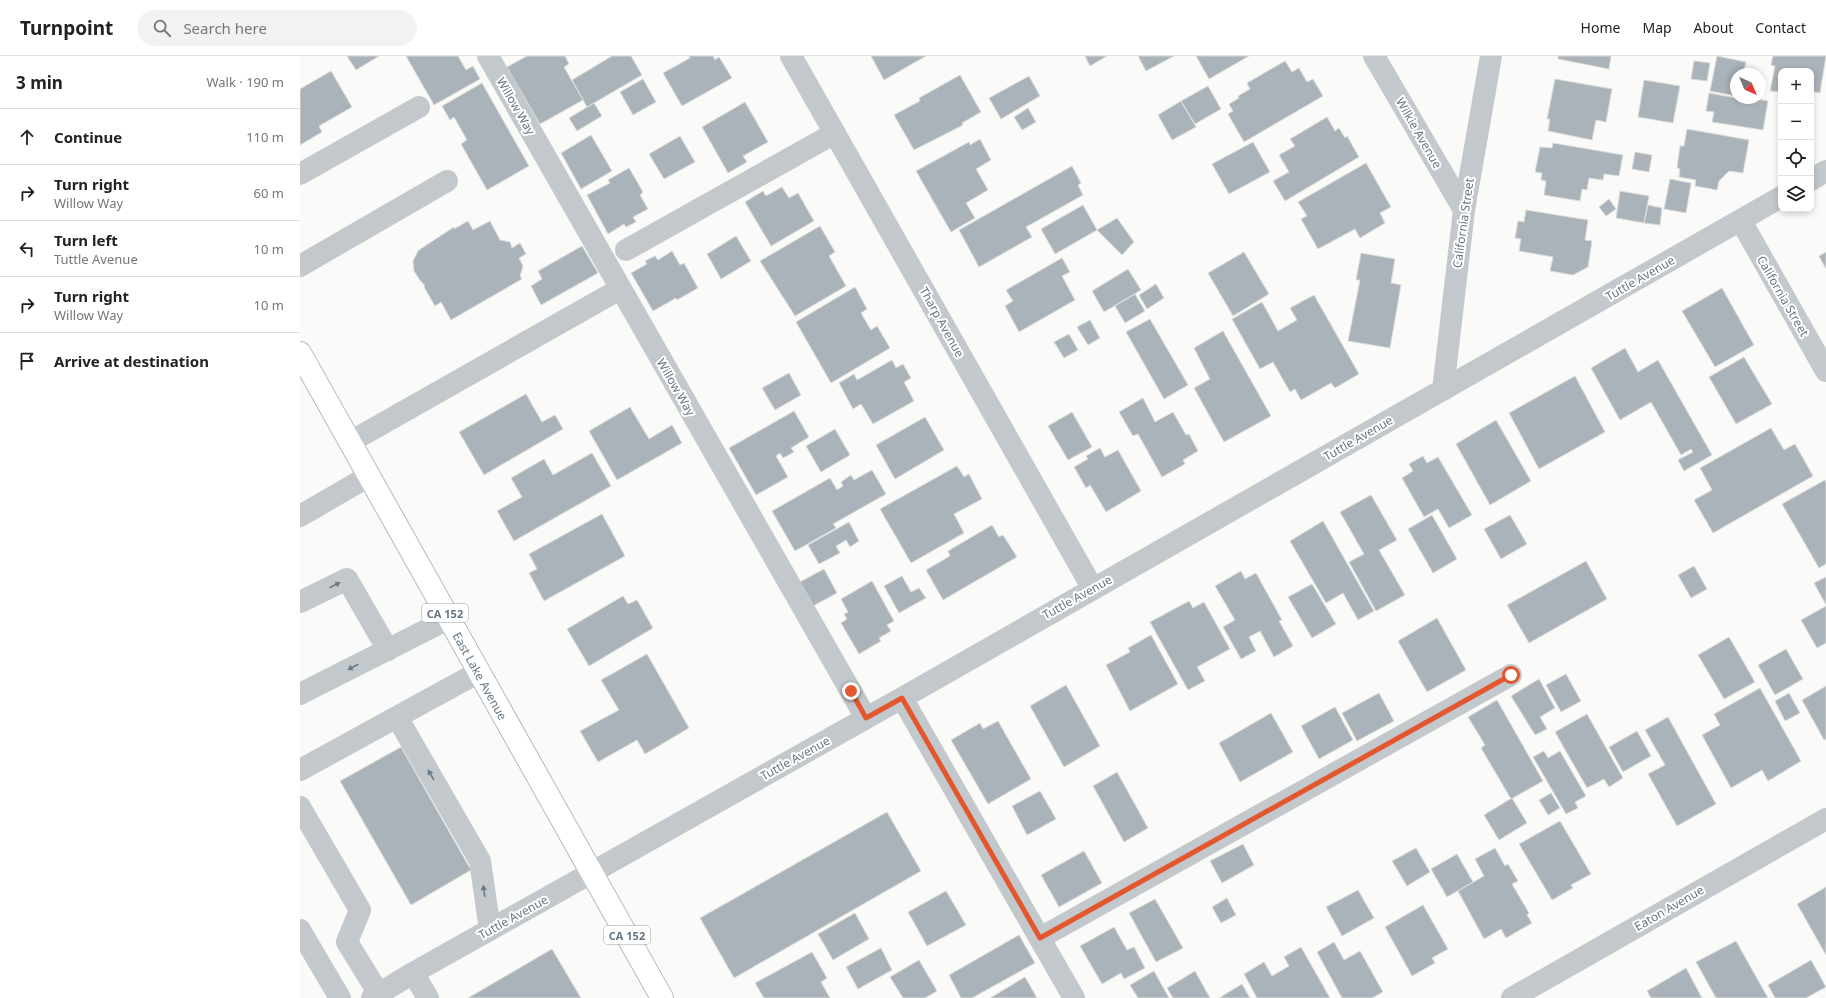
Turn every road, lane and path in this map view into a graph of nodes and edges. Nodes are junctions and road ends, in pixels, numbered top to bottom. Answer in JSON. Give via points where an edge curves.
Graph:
{"nodes":[{"id":1,"x":488,"y":56,"type":"edge"},
{"id":2,"x":791,"y":56,"type":"edge"},
{"id":3,"x":1374,"y":56,"type":"edge"},
{"id":4,"x":1491,"y":56,"type":"edge"},
{"id":5,"x":419,"y":107,"type":"dead end"},
{"id":6,"x":835,"y":133,"type":"junction"},
{"id":7,"x":1826,"y":171,"type":"edge"},
{"id":8,"x":300,"y":174,"type":"edge"},
{"id":9,"x":1814,"y":178,"type":"edge"},
{"id":10,"x":447,"y":181,"type":"dead end"},
{"id":11,"x":1778,"y":199,"type":"edge"},
{"id":12,"x":1464,"y":210,"type":"junction"},
{"id":13,"x":1741,"y":221,"type":"junction"},
{"id":14,"x":626,"y":250,"type":"dead end"},
{"id":15,"x":300,"y":266,"type":"edge"},
{"id":16,"x":620,"y":289,"type":"junction"},
{"id":17,"x":300,"y":353,"type":"edge"},
{"id":18,"x":1826,"y":371,"type":"edge"},
{"id":19,"x":1443,"y":390,"type":"junction"},
{"id":20,"x":350,"y":442,"type":"junction"},
{"id":21,"x":369,"y":476,"type":"junction"},
{"id":22,"x":300,"y":516,"type":"edge"},
{"id":23,"x":1092,"y":588,"type":"junction"},
{"id":24,"x":300,"y":602,"type":"edge"},
{"id":25,"x":448,"y":619,"type":"junction"},
{"id":26,"x":388,"y":650,"type":"junction"},
{"id":27,"x":479,"y":672,"type":"junction"},
{"id":28,"x":1511,"y":675,"type":"dead end"},
{"id":29,"x":300,"y":694,"type":"edge"},
{"id":30,"x":902,"y":698,"type":"junction"},
{"id":31,"x":398,"y":716,"type":"junction"},
{"id":32,"x":866,"y":718,"type":"junction"},
{"id":33,"x":300,"y":770,"type":"edge"},
{"id":34,"x":300,"y":807,"type":"edge"},
{"id":35,"x":1826,"y":819,"type":"edge"},
{"id":36,"x":592,"y":873,"type":"junction"},
{"id":37,"x":300,"y":930,"type":"edge"},
{"id":38,"x":490,"y":930,"type":"junction"},
{"id":39,"x":1040,"y":938,"type":"junction"},
{"id":40,"x":413,"y":973,"type":"junction"},
{"id":41,"x":376,"y":996,"type":"edge"},
{"id":42,"x":340,"y":998,"type":"edge"},
{"id":43,"x":428,"y":998,"type":"edge"},
{"id":44,"x":662,"y":998,"type":"edge"},
{"id":45,"x":1074,"y":998,"type":"edge"},
{"id":46,"x":1512,"y":998,"type":"edge"}],
"edges":[{"from":1,"to":16,"type":"street","name":"Willow Way"},
{"from":2,"to":6,"type":"street","name":"Tharp Avenue"},
{"from":3,"to":12,"type":"street","name":"Wilkie Avenue"},
{"from":4,"to":12,"type":"street","name":"California Street"},
{"from":5,"to":8,"type":"street"},
{"from":6,"to":14,"type":"street"},
{"from":6,"to":23,"type":"street","name":"Tharp Avenue"},
{"from":7,"to":9,"type":"street"},
{"from":10,"to":15,"type":"street"},
{"from":11,"to":13,"type":"street","name":"Tuttle Avenue"},
{"from":12,"to":19,"type":"street","name":"California Street"},
{"from":13,"to":18,"type":"street","name":"California Street"},
{"from":13,"to":19,"type":"street","name":"Tuttle Avenue"},
{"from":16,"to":20,"type":"street"},
{"from":16,"to":32,"type":"street","name":"Willow Way"},
{"from":17,"to":20,"type":"main road","name":"East Lake Avenue","number":"CA 152"},
{"from":19,"to":23,"type":"street","name":"Tuttle Avenue"},
{"from":20,"to":21,"type":"main road","name":"East Lake Avenue","number":"CA 152"},
{"from":21,"to":22,"type":"street"},
{"from":21,"to":25,"type":"main road","name":"East Lake Avenue","number":"CA 152"},
{"from":23,"to":30,"type":"street","name":"Tuttle Avenue"},
{"from":24,"to":26,"type":"street","one_way":true,"via":[[347,579]]},
{"from":25,"to":26,"type":"street"},
{"from":25,"to":27,"type":"main road","name":"East Lake Avenue","number":"CA 152"},
{"from":26,"to":29,"type":"street","one_way":true},
{"from":27,"to":31,"type":"street"},
{"from":27,"to":36,"type":"main road","name":"East Lake Avenue","number":"CA 152"},
{"from":28,"to":39,"type":"street"},
{"from":30,"to":32,"type":"street","name":"Tuttle Avenue"},
{"from":30,"to":39,"type":"street"},
{"from":31,"to":33,"type":"street"},
{"from":38,"to":31,"type":"street","one_way":true,"via":[[480,861]]},
{"from":32,"to":36,"type":"street","name":"Tuttle Avenue"},
{"from":34,"to":41,"type":"street","via":[[360,910],[347,942]]},
{"from":35,"to":46,"type":"street","name":"Eaton Avenue"},
{"from":36,"to":38,"type":"street","name":"Tuttle Avenue"},
{"from":36,"to":44,"type":"main road","name":"East Lake Avenue","number":"CA 152"},
{"from":37,"to":42,"type":"street"},
{"from":38,"to":40,"type":"street","name":"Tuttle Avenue"},
{"from":39,"to":45,"type":"street"},
{"from":40,"to":41,"type":"street","name":"Tuttle Avenue"},
{"from":40,"to":43,"type":"street"}]}
